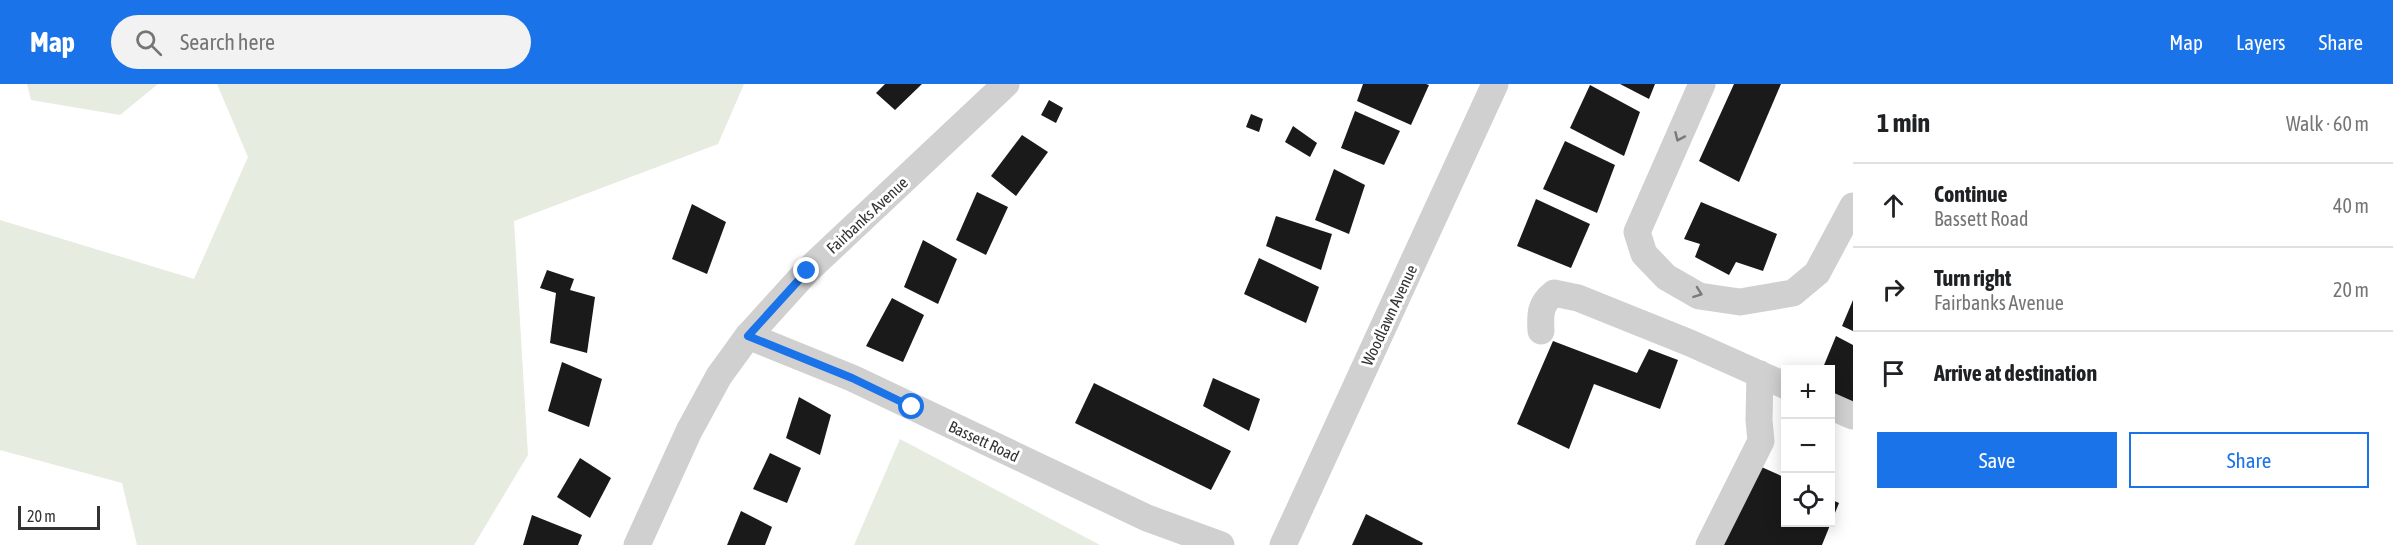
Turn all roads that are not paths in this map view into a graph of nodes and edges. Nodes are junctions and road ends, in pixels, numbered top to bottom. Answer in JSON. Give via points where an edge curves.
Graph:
{"nodes":[{"id":1,"x":1006,"y":84,"type":"edge"},
{"id":2,"x":1495,"y":84,"type":"edge"},
{"id":3,"x":1702,"y":84,"type":"edge"},
{"id":4,"x":1853,"y":206,"type":"edge"},
{"id":5,"x":1541,"y":331,"type":"dead end"},
{"id":6,"x":748,"y":336,"type":"junction"},
{"id":7,"x":1760,"y":374,"type":"junction"},
{"id":8,"x":1781,"y":384,"type":"edge"},
{"id":9,"x":1835,"y":408,"type":"edge"},
{"id":10,"x":1853,"y":416,"type":"edge"},
{"id":11,"x":638,"y":545,"type":"edge"},
{"id":12,"x":1221,"y":545,"type":"edge"},
{"id":13,"x":1283,"y":545,"type":"edge"},
{"id":14,"x":1709,"y":545,"type":"edge"}],
"edges":[{"from":1,"to":6,"type":"street","name":"Fairbanks Avenue","via":[[807,271]]},
{"from":2,"to":13,"type":"street","name":"Woodlawn Avenue"},
{"from":3,"to":4,"type":"street","one_way":true,"via":[[1636,232],[1644,254],[1666,277],[1699,296],[1740,302],[1792,293],[1817,273]]},
{"from":5,"to":7,"type":"street","via":[[1544,300],[1554,293],[1578,298]]},
{"from":6,"to":11,"type":"street","name":"Fairbanks Avenue","via":[[719,376],[689,431]]},
{"from":6,"to":12,"type":"street","name":"Bassett Road","via":[[852,378],[1147,518]]},
{"from":7,"to":8,"type":"street"},
{"from":7,"to":14,"type":"street","via":[[1761,441]]},
{"from":9,"to":10,"type":"street"}]}
